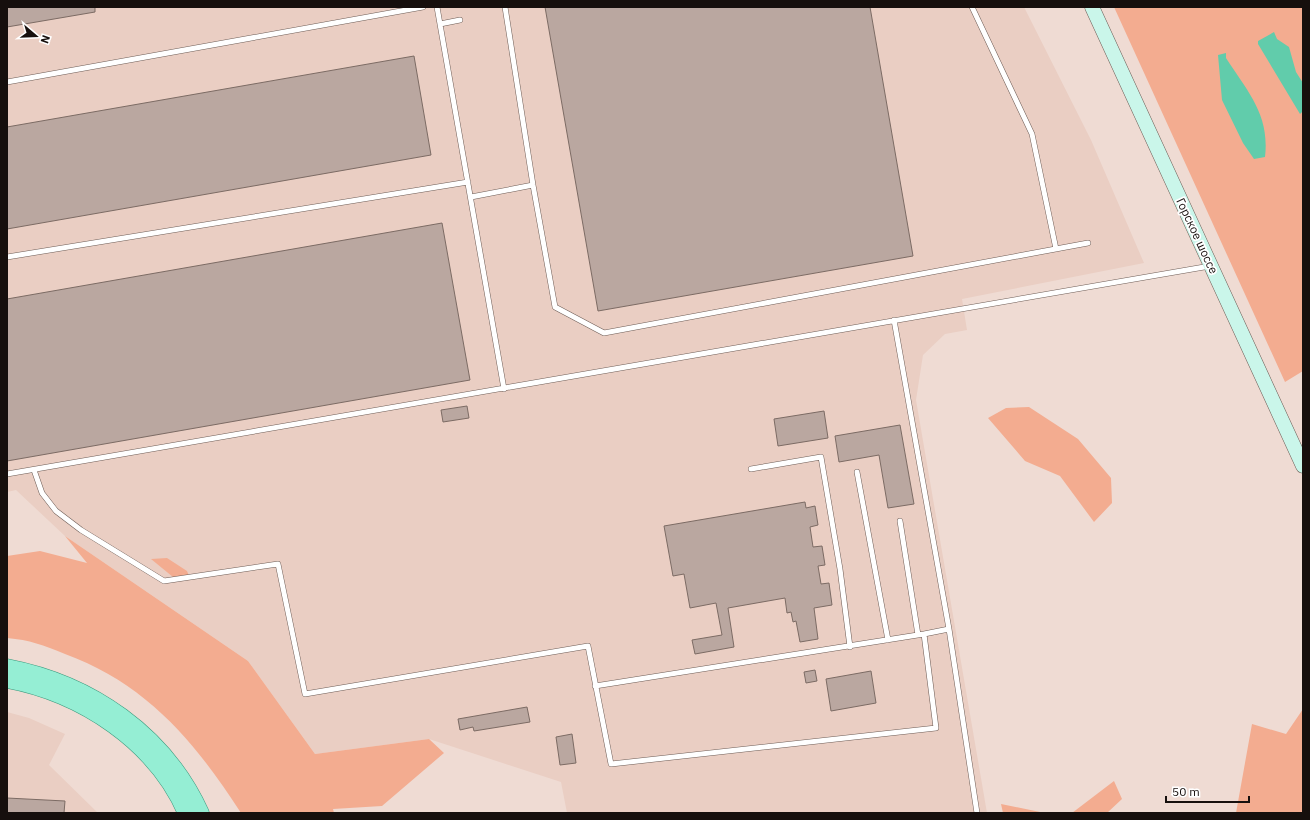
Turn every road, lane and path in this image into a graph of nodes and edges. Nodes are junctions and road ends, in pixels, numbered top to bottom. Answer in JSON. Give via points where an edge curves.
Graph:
{"nodes":[{"id":1,"x":422,"y":7,"type":"edge"},
{"id":2,"x":437,"y":7,"type":"edge"},
{"id":3,"x":505,"y":7,"type":"edge"},
{"id":4,"x":972,"y":7,"type":"edge"},
{"id":5,"x":1092,"y":7,"type":"edge"},
{"id":6,"x":460,"y":20,"type":"dead end"},
{"id":7,"x":440,"y":24,"type":"junction"},
{"id":8,"x":7,"y":82,"type":"edge"},
{"id":9,"x":468,"y":182,"type":"junction"},
{"id":10,"x":533,"y":185,"type":"junction"},
{"id":11,"x":470,"y":197,"type":"junction"},
{"id":12,"x":1088,"y":243,"type":"dead end"},
{"id":13,"x":1056,"y":249,"type":"junction"},
{"id":14,"x":7,"y":257,"type":"edge"},
{"id":15,"x":1211,"y":266,"type":"junction"},
{"id":16,"x":894,"y":320,"type":"junction"},
{"id":17,"x":504,"y":389,"type":"junction"},
{"id":18,"x":1303,"y":466,"type":"edge"},
{"id":19,"x":751,"y":469,"type":"dead end"},
{"id":20,"x":34,"y":470,"type":"junction"},
{"id":21,"x":857,"y":472,"type":"dead end"},
{"id":22,"x":7,"y":474,"type":"edge"},
{"id":23,"x":900,"y":521,"type":"dead end"},
{"id":24,"x":949,"y":629,"type":"junction"},
{"id":25,"x":924,"y":634,"type":"junction"},
{"id":26,"x":918,"y":635,"type":"junction"},
{"id":27,"x":888,"y":640,"type":"junction"},
{"id":28,"x":850,"y":647,"type":"junction"},
{"id":29,"x":7,"y":667,"type":"edge"},
{"id":30,"x":7,"y":680,"type":"edge"},
{"id":31,"x":595,"y":686,"type":"junction"},
{"id":32,"x":186,"y":813,"type":"edge"},
{"id":33,"x":201,"y":813,"type":"edge"},
{"id":34,"x":977,"y":813,"type":"edge"}],
"edges":[{"from":1,"to":8,"type":"lane"},
{"from":2,"to":7,"type":"lane"},
{"from":3,"to":10,"type":"lane"},
{"from":4,"to":13,"type":"lane","via":[[1032,134]]},
{"from":5,"to":15,"type":"main road","name":"Горское шоссе"},
{"from":6,"to":7,"type":"lane"},
{"from":7,"to":9,"type":"lane"},
{"from":9,"to":11,"type":"lane"},
{"from":9,"to":14,"type":"lane"},
{"from":10,"to":11,"type":"lane"},
{"from":10,"to":13,"type":"lane","via":[[555,306],[604,333]]},
{"from":11,"to":17,"type":"lane"},
{"from":12,"to":13,"type":"lane"},
{"from":15,"to":16,"type":"lane"},
{"from":15,"to":18,"type":"main road","name":"Горское шоссе"},
{"from":16,"to":17,"type":"lane"},
{"from":16,"to":24,"type":"lane"},
{"from":17,"to":20,"type":"lane"},
{"from":19,"to":28,"type":"lane","via":[[821,457]]},
{"from":20,"to":22,"type":"lane"},
{"from":20,"to":31,"type":"lane","via":[[42,493],[56,511],[81,530],[164,581],[278,564],[305,694],[588,646]]},
{"from":21,"to":27,"type":"lane"},
{"from":23,"to":26,"type":"lane"},
{"from":24,"to":25,"type":"lane"},
{"from":24,"to":34,"type":"lane"},
{"from":25,"to":26,"type":"lane"},
{"from":25,"to":31,"type":"lane","via":[[936,728],[611,764]]},
{"from":26,"to":27,"type":"lane"},
{"from":27,"to":28,"type":"lane"},
{"from":28,"to":31,"type":"lane"},
{"from":29,"to":33,"type":"main road","via":[[37,674],[73,687],[125,717],[163,754],[188,788]]},
{"from":30,"to":32,"type":"main road","via":[[68,699],[117,728],[153,762],[173,789]]}]}
